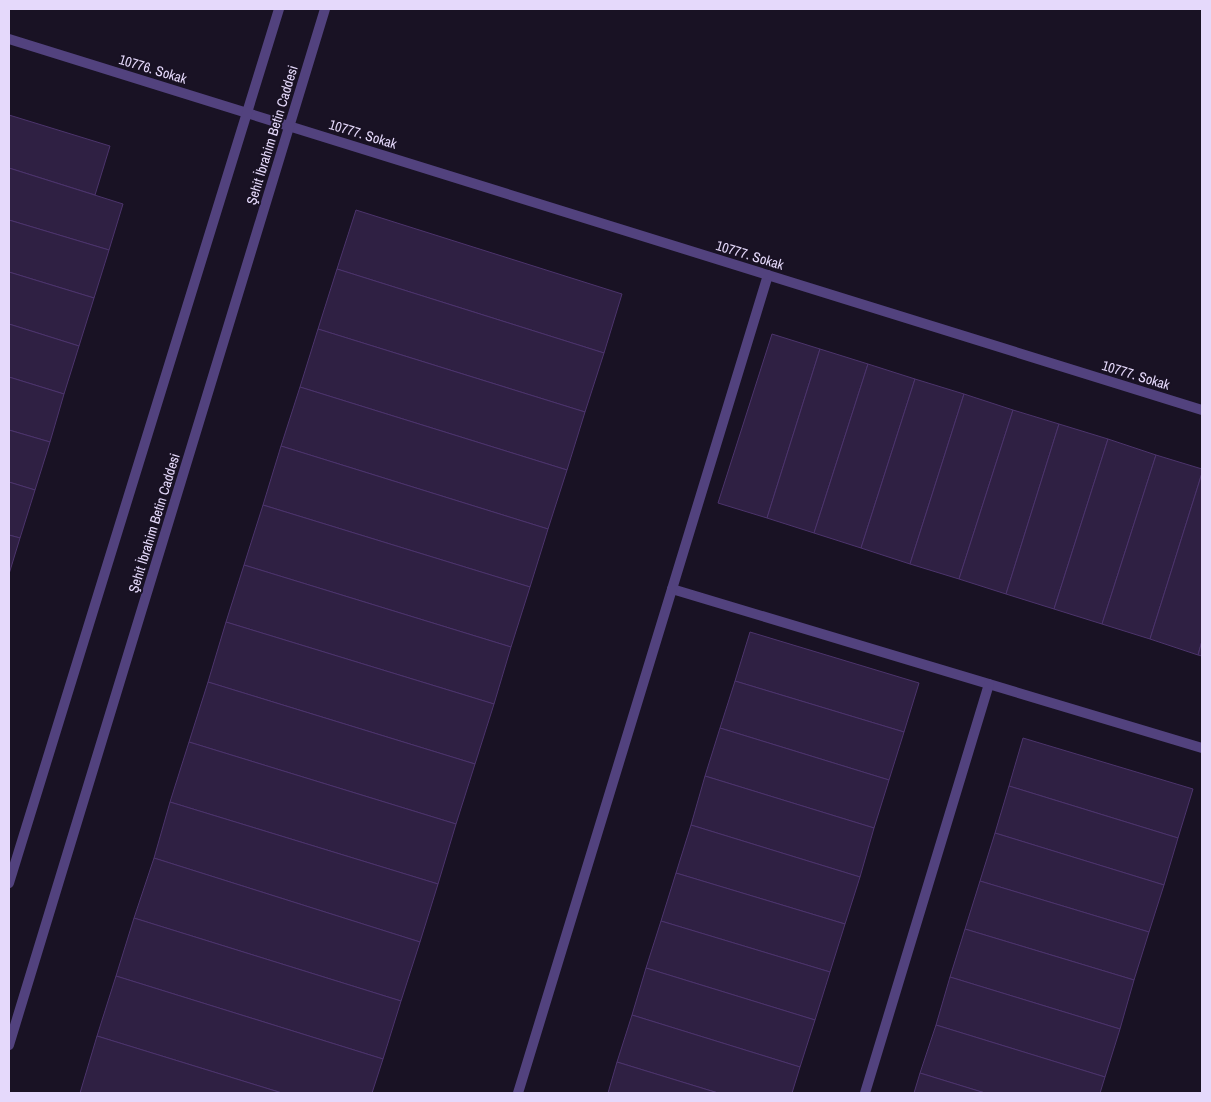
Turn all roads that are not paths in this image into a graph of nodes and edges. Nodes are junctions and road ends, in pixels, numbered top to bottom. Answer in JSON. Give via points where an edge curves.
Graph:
{"nodes":[{"id":1,"x":279,"y":9,"type":"edge"},
{"id":2,"x":325,"y":9,"type":"edge"},
{"id":3,"x":9,"y":39,"type":"edge"},
{"id":4,"x":246,"y":113,"type":"junction"},
{"id":5,"x":289,"y":126,"type":"junction"},
{"id":6,"x":768,"y":275,"type":"junction"},
{"id":7,"x":1202,"y":410,"type":"edge"},
{"id":8,"x":672,"y":589,"type":"junction"},
{"id":9,"x":989,"y":684,"type":"junction"},
{"id":10,"x":1202,"y":748,"type":"edge"},
{"id":11,"x":9,"y":883,"type":"edge"},
{"id":12,"x":9,"y":1045,"type":"edge"},
{"id":13,"x":518,"y":1093,"type":"edge"},
{"id":14,"x":865,"y":1093,"type":"edge"}],
"edges":[{"from":1,"to":4,"type":"street"},
{"from":2,"to":5,"type":"street","name":"Şehit İbrahim Betin Caddesi"},
{"from":3,"to":4,"type":"street","name":"10776. Sokak"},
{"from":4,"to":5,"type":"street","name":"10776. Sokak"},
{"from":4,"to":11,"type":"street"},
{"from":5,"to":6,"type":"street","name":"10777. Sokak"},
{"from":5,"to":12,"type":"street","name":"Şehit İbrahim Betin Caddesi"},
{"from":6,"to":7,"type":"street","name":"10777. Sokak"},
{"from":6,"to":8,"type":"street"},
{"from":8,"to":9,"type":"street"},
{"from":8,"to":13,"type":"street"},
{"from":9,"to":10,"type":"street"},
{"from":9,"to":14,"type":"street"}]}
